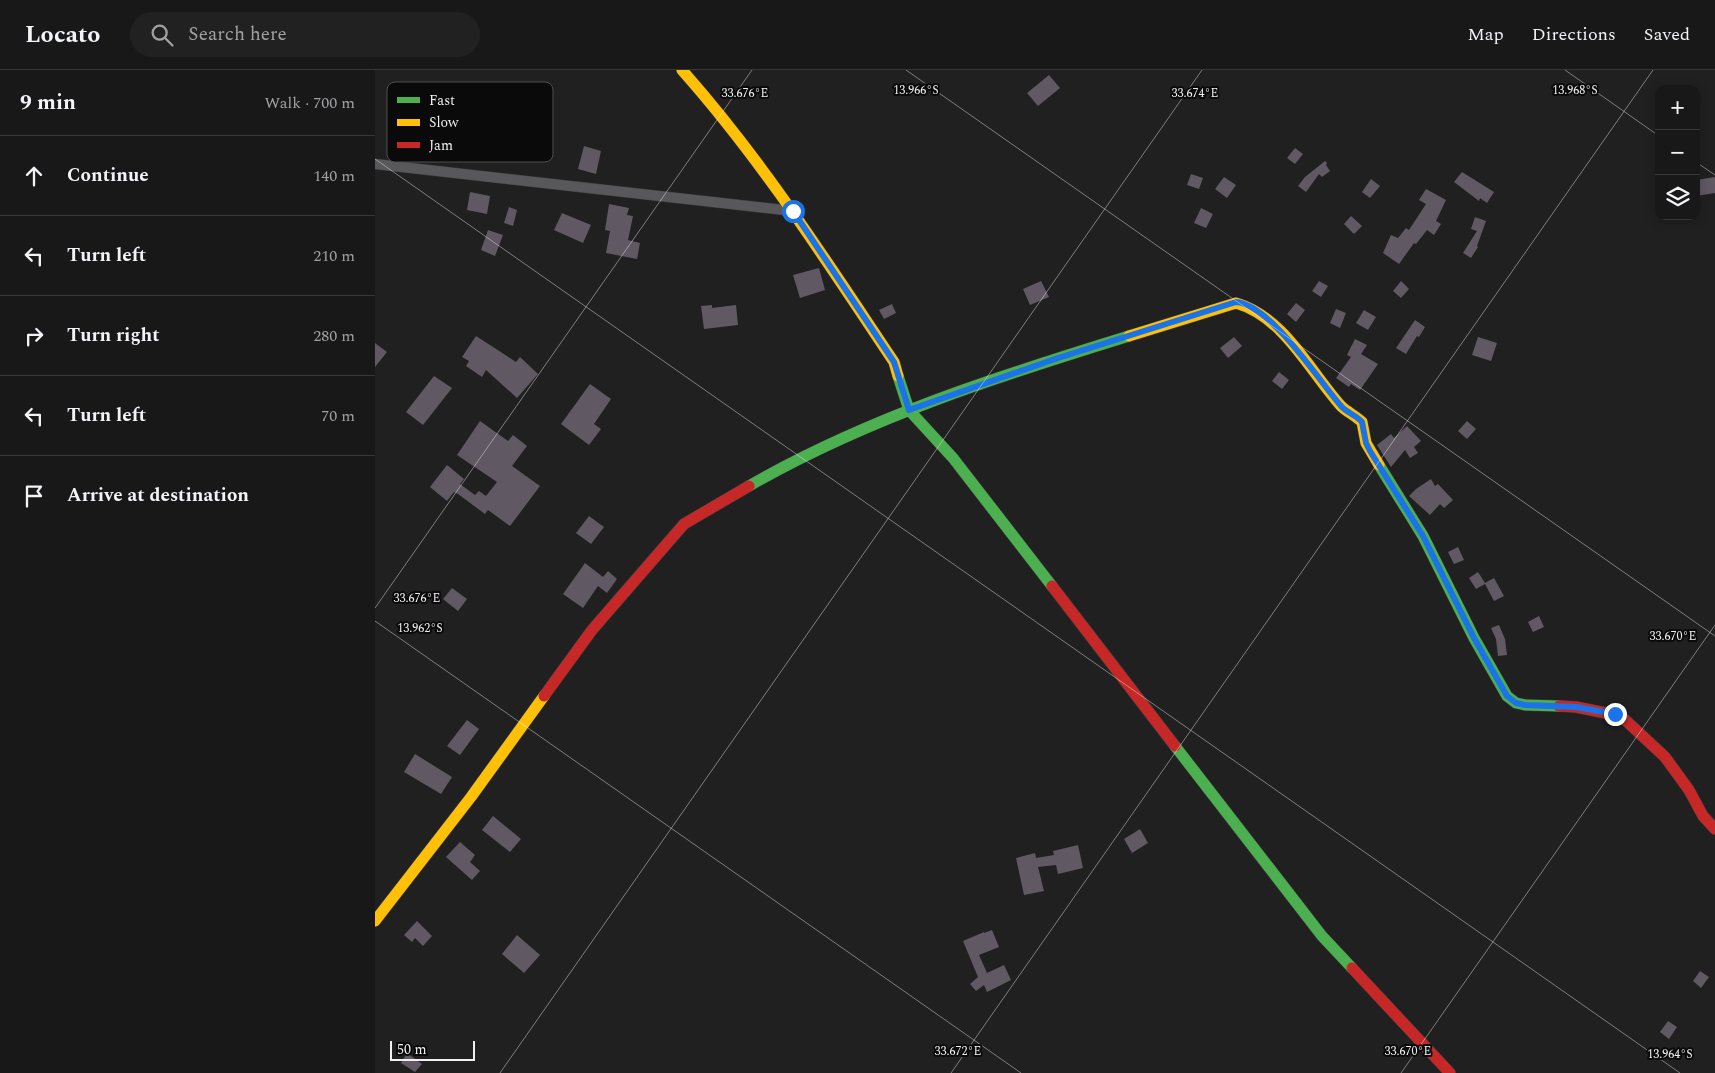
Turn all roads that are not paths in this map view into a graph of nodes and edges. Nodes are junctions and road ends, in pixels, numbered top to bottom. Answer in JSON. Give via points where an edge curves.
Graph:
{"nodes":[{"id":1,"x":682,"y":70,"type":"edge"},
{"id":2,"x":375,"y":164,"type":"edge"},
{"id":3,"x":793,"y":211,"type":"junction"},
{"id":4,"x":909,"y":410,"type":"junction"},
{"id":5,"x":1715,"y":829,"type":"edge"},
{"id":6,"x":375,"y":921,"type":"edge"},
{"id":7,"x":1450,"y":1073,"type":"edge"}],
"edges":[{"from":1,"to":3,"type":"street"},
{"from":2,"to":3,"type":"street"},
{"from":3,"to":4,"type":"street","via":[[894,362]]},
{"from":4,"to":5,"type":"street","via":[[1055,359],[1236,302],[1245,303],[1278,329],[1341,406],[1362,422],[1370,451],[1423,536],[1507,696],[1525,705],[1576,707],[1621,716],[1665,757]]},
{"from":4,"to":6,"type":"street","via":[[783,466],[684,524],[592,630],[471,797]]},
{"from":4,"to":7,"type":"street","via":[[953,458],[1322,936]]}]}
